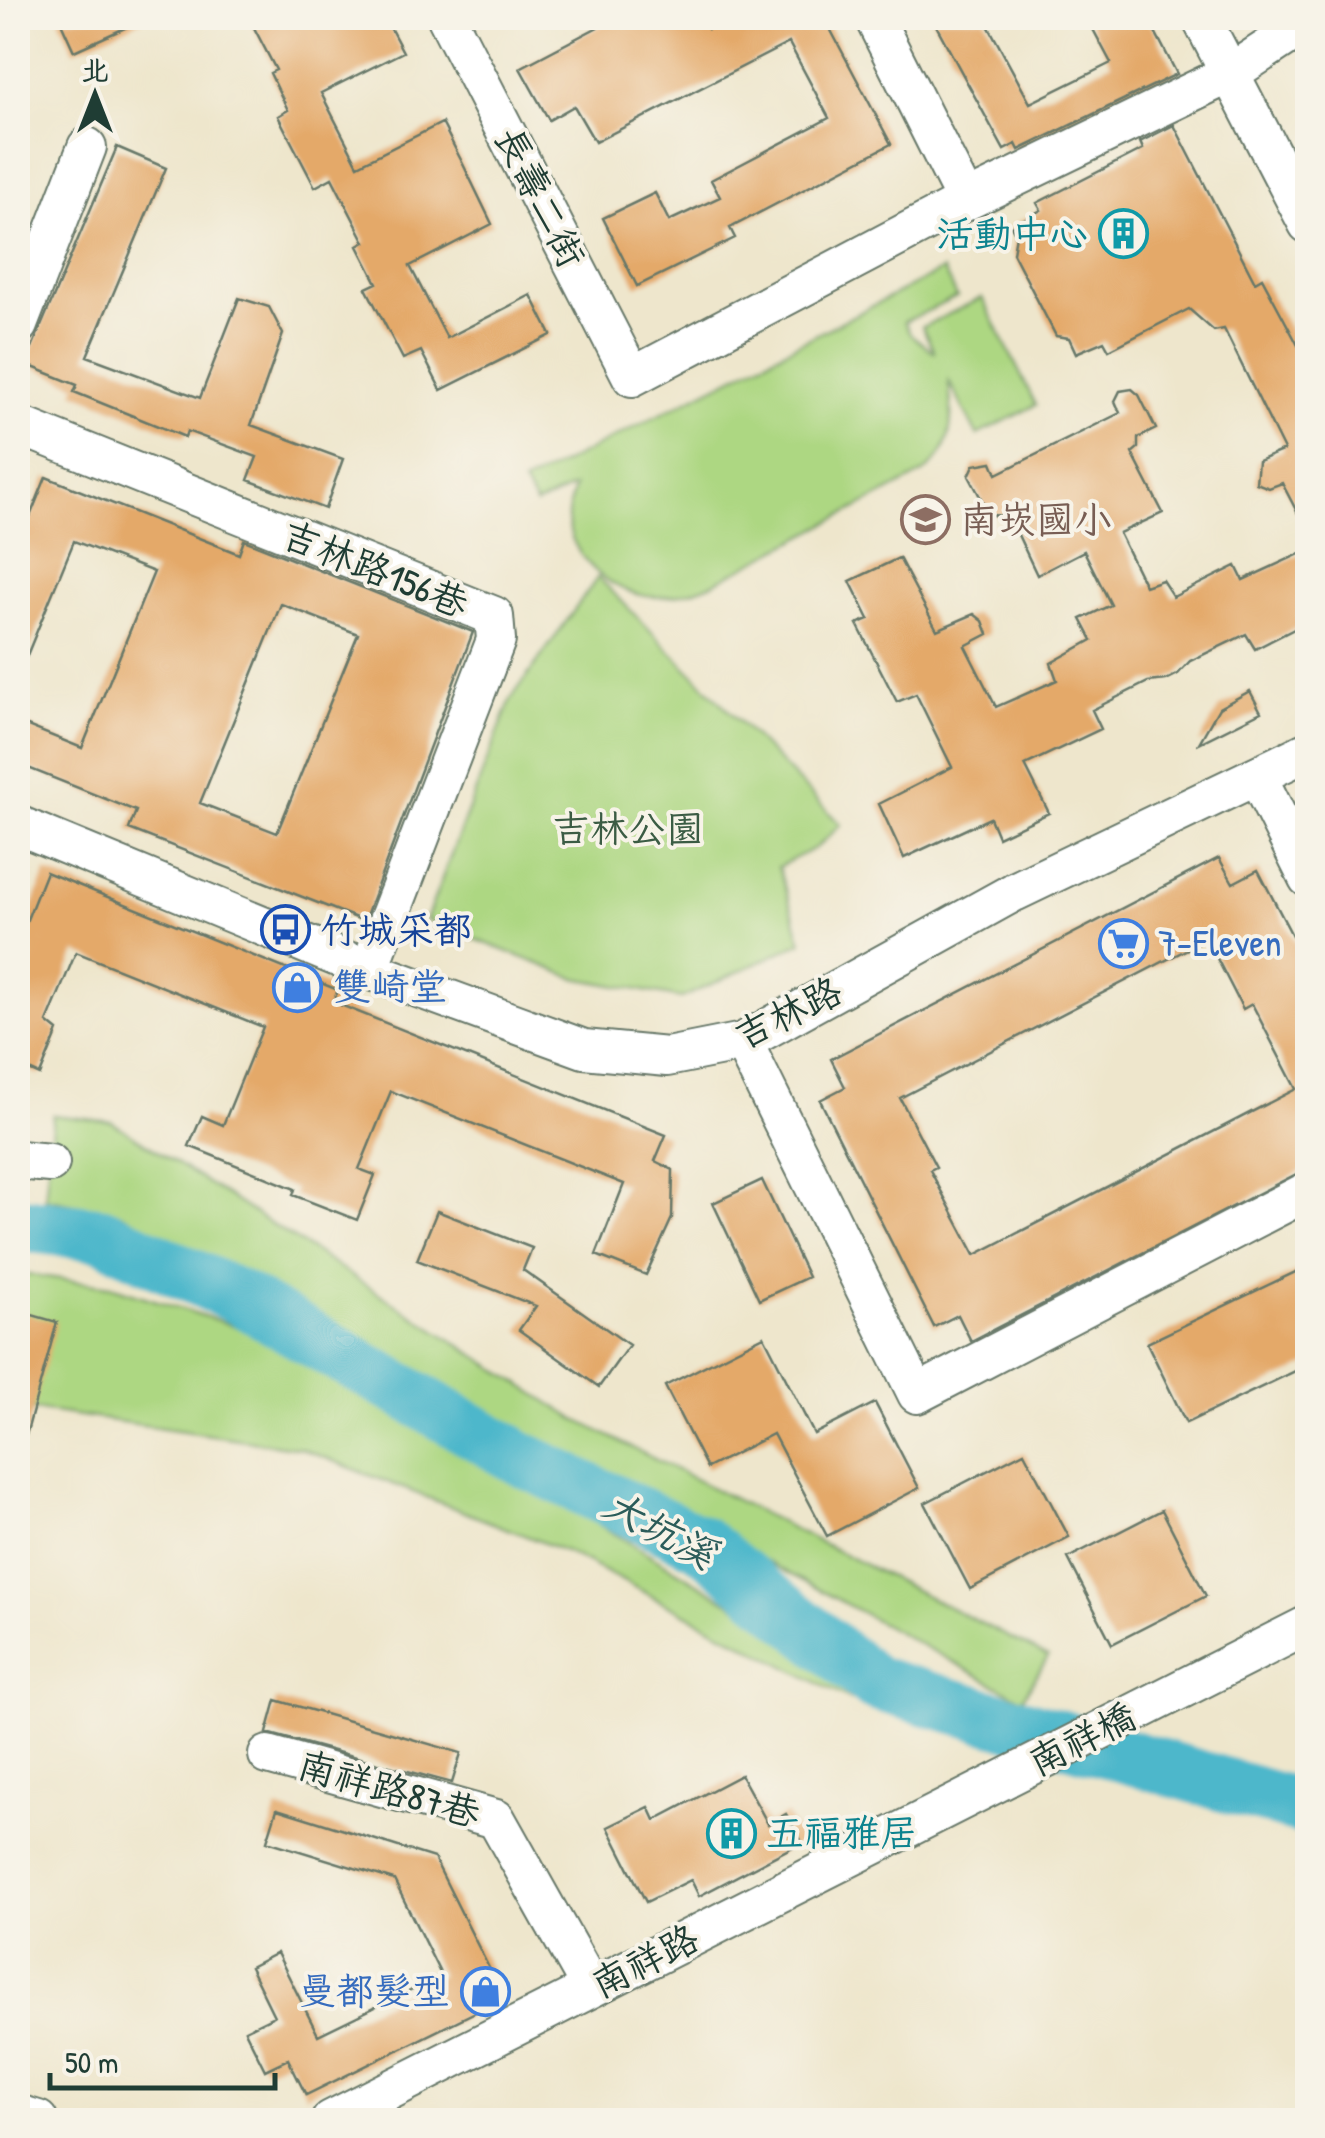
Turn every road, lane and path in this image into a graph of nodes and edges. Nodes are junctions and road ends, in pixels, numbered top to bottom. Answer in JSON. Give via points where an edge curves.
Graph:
{"nodes":[{"id":1,"x":448,"y":18,"type":"edge"},
{"id":2,"x":874,"y":18,"type":"edge"},
{"id":3,"x":1201,"y":18,"type":"edge"},
{"id":4,"x":1308,"y":22,"type":"edge"},
{"id":5,"x":1229,"y":74,"type":"junction"},
{"id":6,"x":87,"y":146,"type":"dead end"},
{"id":7,"x":966,"y":201,"type":"junction"},
{"id":8,"x":1308,"y":224,"type":"edge"},
{"id":9,"x":18,"y":325,"type":"edge"},
{"id":10,"x":18,"y":425,"type":"edge"},
{"id":11,"x":1308,"y":751,"type":"edge"},
{"id":12,"x":1257,"y":776,"type":"junction"},
{"id":13,"x":18,"y":824,"type":"edge"},
{"id":14,"x":1308,"y":878,"type":"edge"},
{"id":15,"x":369,"y":970,"type":"junction"},
{"id":16,"x":743,"y":1042,"type":"junction"},
{"id":17,"x":1308,"y":1191,"type":"edge"},
{"id":18,"x":1308,"y":1625,"type":"edge"},
{"id":19,"x":268,"y":1755,"type":"dead end"},
{"id":20,"x":958,"y":1802,"type":"joint"},
{"id":21,"x":591,"y":1988,"type":"junction"},
{"id":22,"x":18,"y":2114,"type":"edge"},
{"id":23,"x":38,"y":2120,"type":"edge"},
{"id":24,"x":331,"y":2120,"type":"edge"}],
"edges":[{"from":1,"to":7,"type":"street","name":"長壽二街","via":[[632,378]]},
{"from":2,"to":7,"type":"street"},
{"from":3,"to":5,"type":"street"},
{"from":4,"to":5,"type":"street"},
{"from":5,"to":7,"type":"street"},
{"from":5,"to":8,"type":"street"},
{"from":6,"to":9,"type":"street"},
{"from":10,"to":15,"type":"street","name":"吉林路156巷","via":[[494,616],[496,640]]},
{"from":11,"to":12,"type":"street","name":"吉林路"},
{"from":12,"to":14,"type":"street"},
{"from":12,"to":16,"type":"street","name":"吉林路","via":[[1014,892]]},
{"from":13,"to":15,"type":"street","name":"吉林路"},
{"from":15,"to":16,"type":"street","name":"吉林路","via":[[584,1049],[668,1057]]},
{"from":16,"to":17,"type":"street","via":[[918,1394]]},
{"from":18,"to":20,"type":"street","name":"南祥橋"},
{"from":19,"to":21,"type":"street","name":"南祥路87巷","via":[[496,1819]]},
{"from":20,"to":21,"type":"street","name":"南祥路"},
{"from":21,"to":24,"type":"street","name":"南祥路"},
{"from":22,"to":23,"type":"street"}]}
